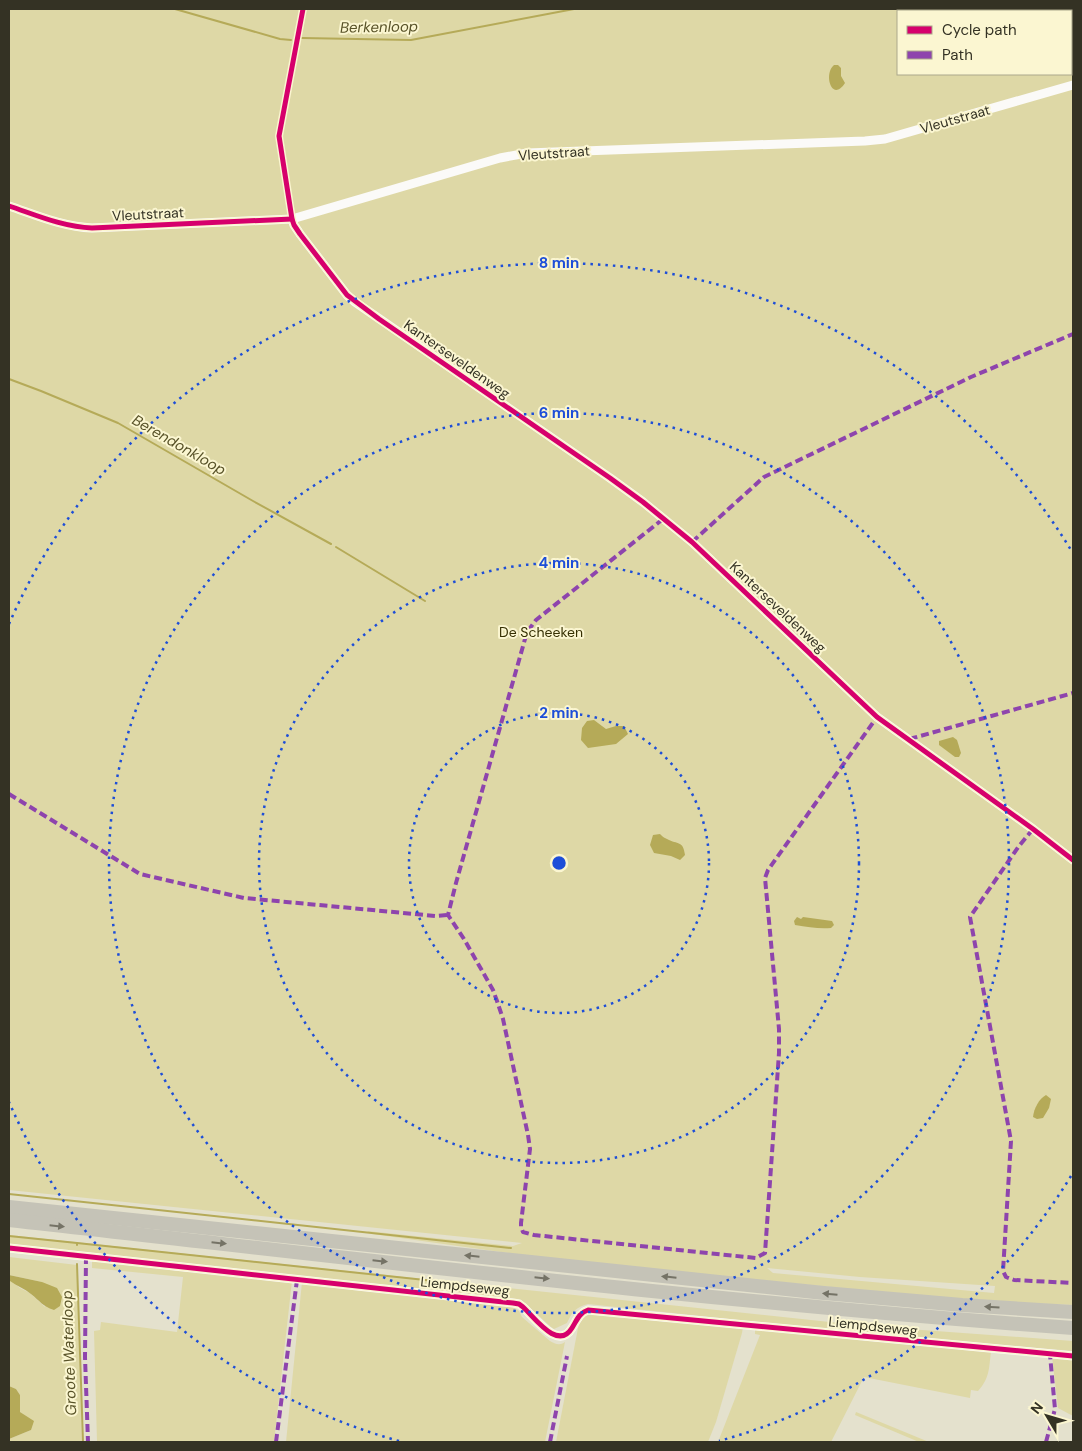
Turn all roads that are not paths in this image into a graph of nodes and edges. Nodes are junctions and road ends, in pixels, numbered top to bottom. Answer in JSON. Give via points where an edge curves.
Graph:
{"nodes":[{"id":1,"x":1073,"y":85,"type":"edge"},
{"id":2,"x":9,"y":206,"type":"edge"},
{"id":3,"x":292,"y":219,"type":"junction"},
{"id":4,"x":1073,"y":860,"type":"edge"},
{"id":5,"x":9,"y":1207,"type":"edge"},
{"id":6,"x":9,"y":1220,"type":"edge"},
{"id":7,"x":9,"y":1248,"type":"edge"},
{"id":8,"x":1073,"y":1312,"type":"edge"},
{"id":9,"x":1073,"y":1328,"type":"edge"},
{"id":10,"x":1073,"y":1356,"type":"edge"}],
"edges":[{"from":1,"to":3,"type":"street","name":"Vleutstraat","via":[[884,139],[527,153]]},
{"from":2,"to":3,"type":"street","name":"Vleutstraat","via":[[59,223],[92,228]]},
{"from":3,"to":4,"type":"street","name":"Kanterseveldenweg","via":[[300,234],[355,302],[642,502],[692,542],[878,717]]},
{"from":8,"to":5,"type":"highway","one_way":true,"via":[[824,1293]]},
{"from":6,"to":9,"type":"highway","one_way":true,"via":[[810,1306]]},
{"from":7,"to":10,"type":"street","name":"Liempdseweg","via":[[513,1303],[519,1304],[552,1334],[560,1337],[566,1336],[580,1315],[588,1310]]}]}
